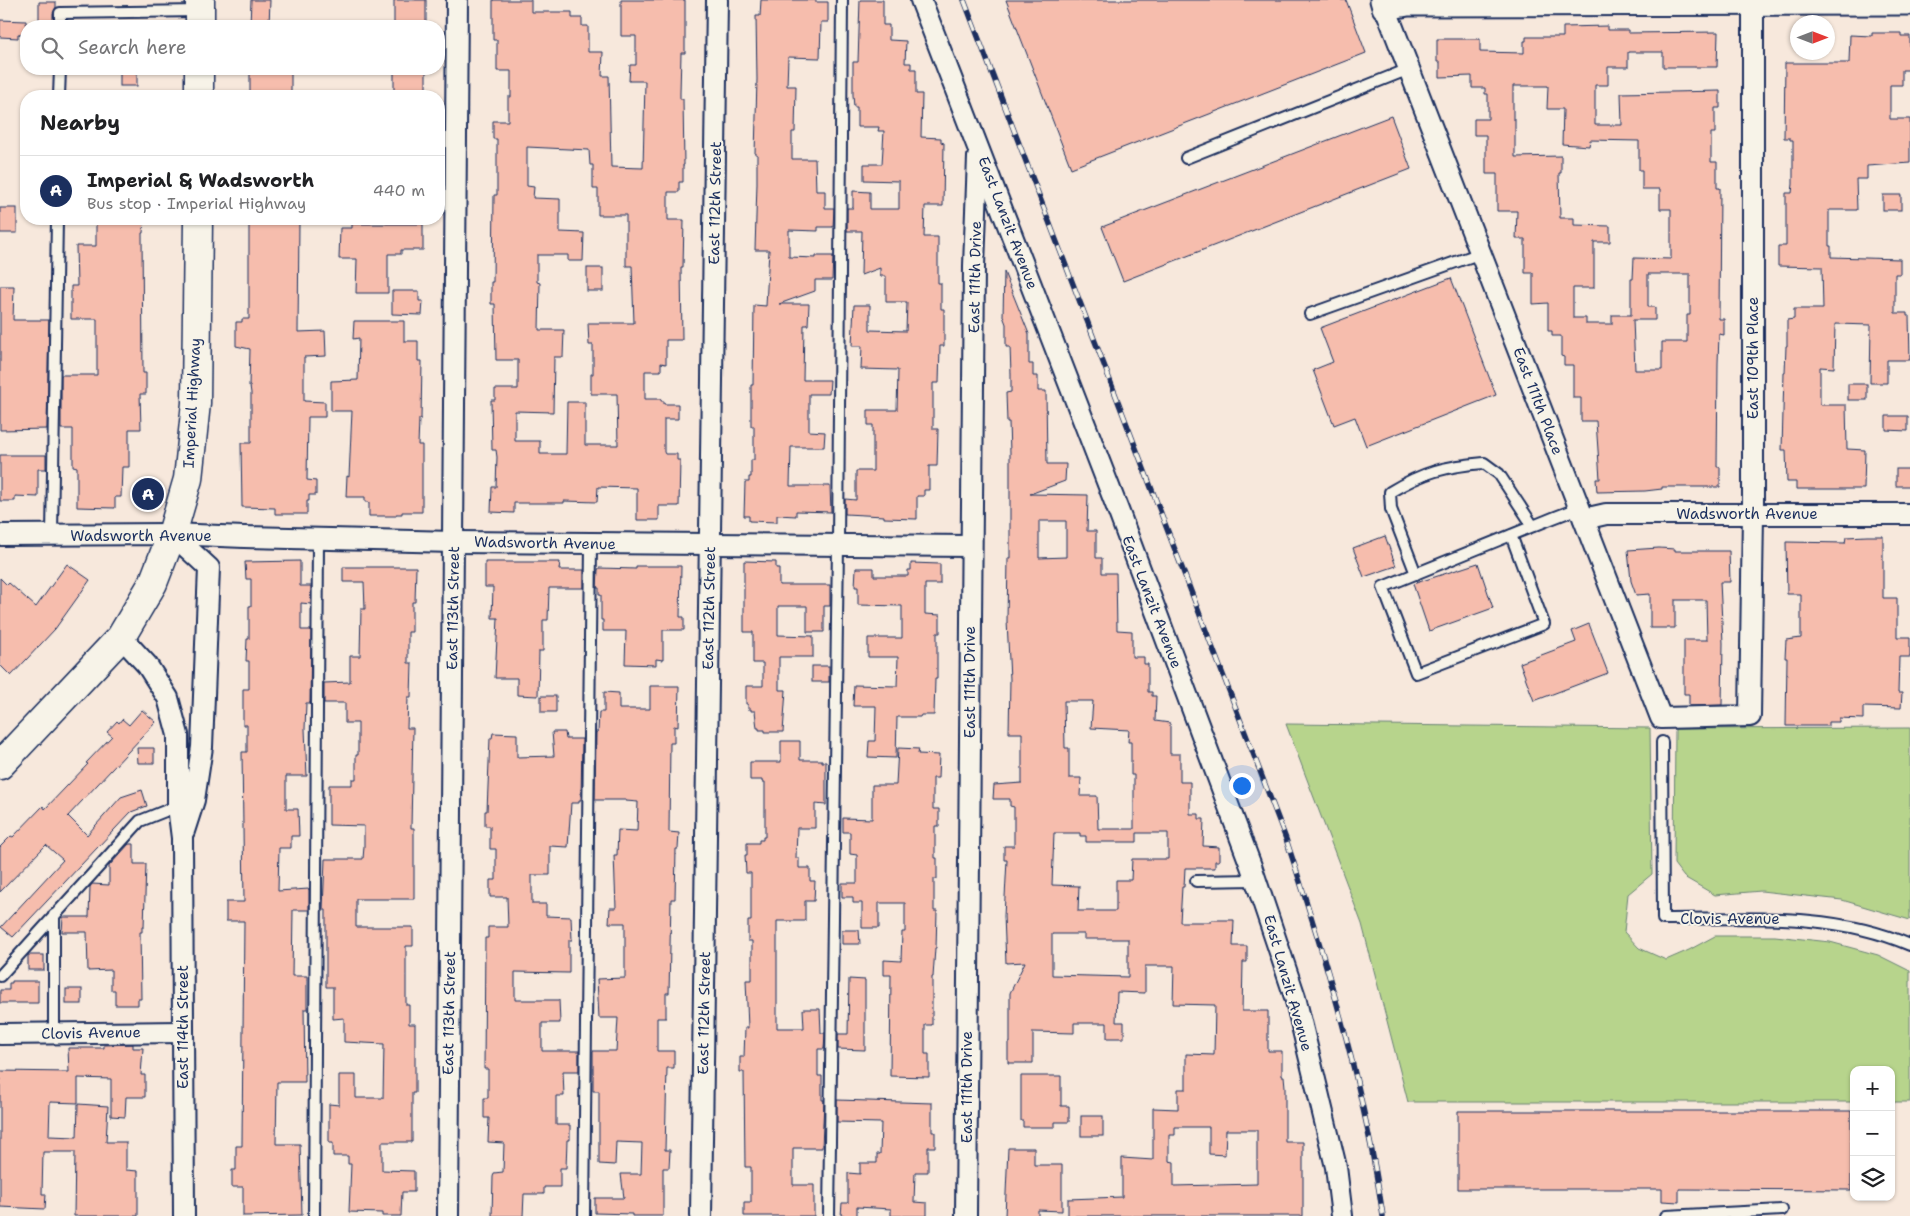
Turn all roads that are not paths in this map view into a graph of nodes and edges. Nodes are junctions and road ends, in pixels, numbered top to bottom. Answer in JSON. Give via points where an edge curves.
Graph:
{"nodes":[{"id":1,"x":457,"y":0,"type":"edge"},
{"id":2,"x":717,"y":0,"type":"edge"},
{"id":3,"x":842,"y":0,"type":"edge"},
{"id":4,"x":921,"y":0,"type":"edge"},
{"id":5,"x":1526,"y":1,"type":"edge"},
{"id":6,"x":1753,"y":1,"type":"edge"},
{"id":7,"x":1910,"y":2,"type":"edge"},
{"id":8,"x":1384,"y":4,"type":"edge"},
{"id":9,"x":200,"y":12,"type":"edge"},
{"id":10,"x":60,"y":20,"type":"edge"},
{"id":11,"x":1409,"y":69,"type":"junction"},
{"id":12,"x":60,"y":75,"type":"edge"},
{"id":13,"x":199,"y":75,"type":"edge"},
{"id":14,"x":59,"y":90,"type":"edge"},
{"id":15,"x":199,"y":90,"type":"edge"},
{"id":16,"x":979,"y":148,"type":"junction"},
{"id":17,"x":1186,"y":158,"type":"dead end"},
{"id":18,"x":57,"y":225,"type":"edge"},
{"id":19,"x":198,"y":225,"type":"edge"},
{"id":20,"x":1481,"y":253,"type":"junction"},
{"id":21,"x":1310,"y":314,"type":"dead end"},
{"id":22,"x":1582,"y":513,"type":"junction"},
{"id":23,"x":1753,"y":514,"type":"junction"},
{"id":24,"x":1910,"y":514,"type":"edge"},
{"id":25,"x":1533,"y":526,"type":"junction"},
{"id":26,"x":172,"y":534,"type":"junction"},
{"id":27,"x":0,"y":535,"type":"edge"},
{"id":28,"x":52,"y":535,"type":"junction"},
{"id":29,"x":1511,"y":535,"type":"junction"},
{"id":30,"x":318,"y":539,"type":"junction"},
{"id":31,"x":454,"y":542,"type":"junction"},
{"id":32,"x":591,"y":544,"type":"junction"},
{"id":33,"x":710,"y":545,"type":"junction"},
{"id":34,"x":838,"y":546,"type":"junction"},
{"id":35,"x":971,"y":546,"type":"junction"},
{"id":36,"x":1416,"y":574,"type":"junction"},
{"id":37,"x":121,"y":637,"type":"junction"},
{"id":38,"x":1750,"y":716,"type":"joint"},
{"id":39,"x":1662,"y":742,"type":"dead end"},
{"id":40,"x":0,"y":765,"type":"edge"},
{"id":41,"x":186,"y":803,"type":"junction"},
{"id":42,"x":1256,"y":880,"type":"junction"},
{"id":43,"x":1196,"y":881,"type":"dead end"},
{"id":44,"x":54,"y":915,"type":"junction"},
{"id":45,"x":1910,"y":945,"type":"edge"},
{"id":46,"x":0,"y":976,"type":"edge"},
{"id":47,"x":183,"y":1032,"type":"junction"},
{"id":48,"x":54,"y":1033,"type":"junction"},
{"id":49,"x":0,"y":1034,"type":"edge"},
{"id":50,"x":1782,"y":1210,"type":"dead end"},
{"id":51,"x":184,"y":1216,"type":"edge"},
{"id":52,"x":314,"y":1216,"type":"edge"},
{"id":53,"x":448,"y":1216,"type":"edge"},
{"id":54,"x":584,"y":1216,"type":"edge"},
{"id":55,"x":701,"y":1216,"type":"edge"},
{"id":56,"x":829,"y":1216,"type":"edge"},
{"id":57,"x":966,"y":1216,"type":"edge"},
{"id":58,"x":1342,"y":1216,"type":"edge"},
{"id":59,"x":1666,"y":1216,"type":"edge"}],
"edges":[{"from":1,"to":31,"type":"street","name":"East 113th Street"},
{"from":2,"to":33,"type":"street","name":"East 112th Street"},
{"from":3,"to":34,"type":"lane"},
{"from":4,"to":16,"type":"street","name":"East Lanzit Avenue"},
{"from":5,"to":6,"type":"street"},
{"from":5,"to":8,"type":"street"},
{"from":6,"to":7,"type":"street"},
{"from":6,"to":23,"type":"street","name":"East 109th Place"},
{"from":8,"to":11,"type":"street","name":"East 111th Place"},
{"from":9,"to":10,"type":"lane","via":[[60,13]]},
{"from":11,"to":17,"type":"lane"},
{"from":11,"to":20,"type":"street","name":"East 111th Place"},
{"from":12,"to":14,"type":"lane"},
{"from":13,"to":15,"type":"main road"},
{"from":16,"to":35,"type":"street","name":"East 111th Drive","via":[[974,266]]},
{"from":16,"to":42,"type":"street","name":"East Lanzit Avenue"},
{"from":18,"to":28,"type":"lane"},
{"from":19,"to":26,"type":"main road","name":"Imperial Highway","via":[[196,404],[188,479]]},
{"from":20,"to":21,"type":"lane"},
{"from":20,"to":22,"type":"street","name":"East 111th Place"},
{"from":22,"to":23,"type":"street","name":"Wadsworth Avenue"},
{"from":22,"to":25,"type":"lane"},
{"from":22,"to":38,"type":"street","name":"East 111th Place","via":[[1661,718]]},
{"from":23,"to":24,"type":"street","name":"Wadsworth Avenue"},
{"from":23,"to":38,"type":"street","name":"East 109th Place"},
{"from":25,"to":29,"type":"lane"},
{"from":25,"to":36,"type":"lane","via":[[1499,474],[1484,463],[1453,466],[1414,478],[1390,492],[1391,509]]},
{"from":26,"to":28,"type":"street","name":"Wadsworth Avenue"},
{"from":26,"to":30,"type":"street","name":"Wadsworth Avenue"},
{"from":26,"to":37,"type":"main road","name":"Imperial Highway","via":[[153,583]]},
{"from":26,"to":41,"type":"street","name":"East 114th Street","via":[[209,568],[202,747]]},
{"from":27,"to":28,"type":"street","name":"Wadsworth Avenue"},
{"from":29,"to":36,"type":"lane"},
{"from":29,"to":36,"type":"lane","via":[[1544,624],[1416,673],[1382,588]]},
{"from":30,"to":31,"type":"street","name":"Wadsworth Avenue"},
{"from":30,"to":52,"type":"lane"},
{"from":31,"to":32,"type":"street","name":"Wadsworth Avenue"},
{"from":31,"to":53,"type":"street","name":"East 113th Street"},
{"from":32,"to":33,"type":"street","name":"Wadsworth Avenue"},
{"from":32,"to":54,"type":"lane"},
{"from":33,"to":34,"type":"street","name":"Wadsworth Avenue"},
{"from":33,"to":55,"type":"street","name":"East 112th Street"},
{"from":34,"to":35,"type":"street","name":"Wadsworth Avenue"},
{"from":34,"to":56,"type":"lane"},
{"from":35,"to":57,"type":"street","name":"East 111th Drive"},
{"from":37,"to":40,"type":"main road","name":"Imperial Highway"},
{"from":37,"to":41,"type":"street","name":"East 114th Street","via":[[147,665],[168,698],[178,735]]},
{"from":39,"to":45,"type":"lane","name":"Clovis Avenue","via":[[1663,919],[1800,919],[1844,924],[1891,936]]},
{"from":41,"to":44,"type":"lane","via":[[140,821]]},
{"from":41,"to":47,"type":"street","name":"East 114th Street","via":[[182,838]]},
{"from":42,"to":43,"type":"lane"},
{"from":42,"to":58,"type":"street","name":"East Lanzit Avenue","via":[[1295,997],[1336,1167]]},
{"from":44,"to":46,"type":"lane"},
{"from":44,"to":48,"type":"lane"},
{"from":47,"to":48,"type":"street","name":"Clovis Avenue"},
{"from":47,"to":51,"type":"street","name":"East 114th Street"},
{"from":48,"to":49,"type":"street","name":"Clovis Avenue"},
{"from":50,"to":59,"type":"lane"}]}
